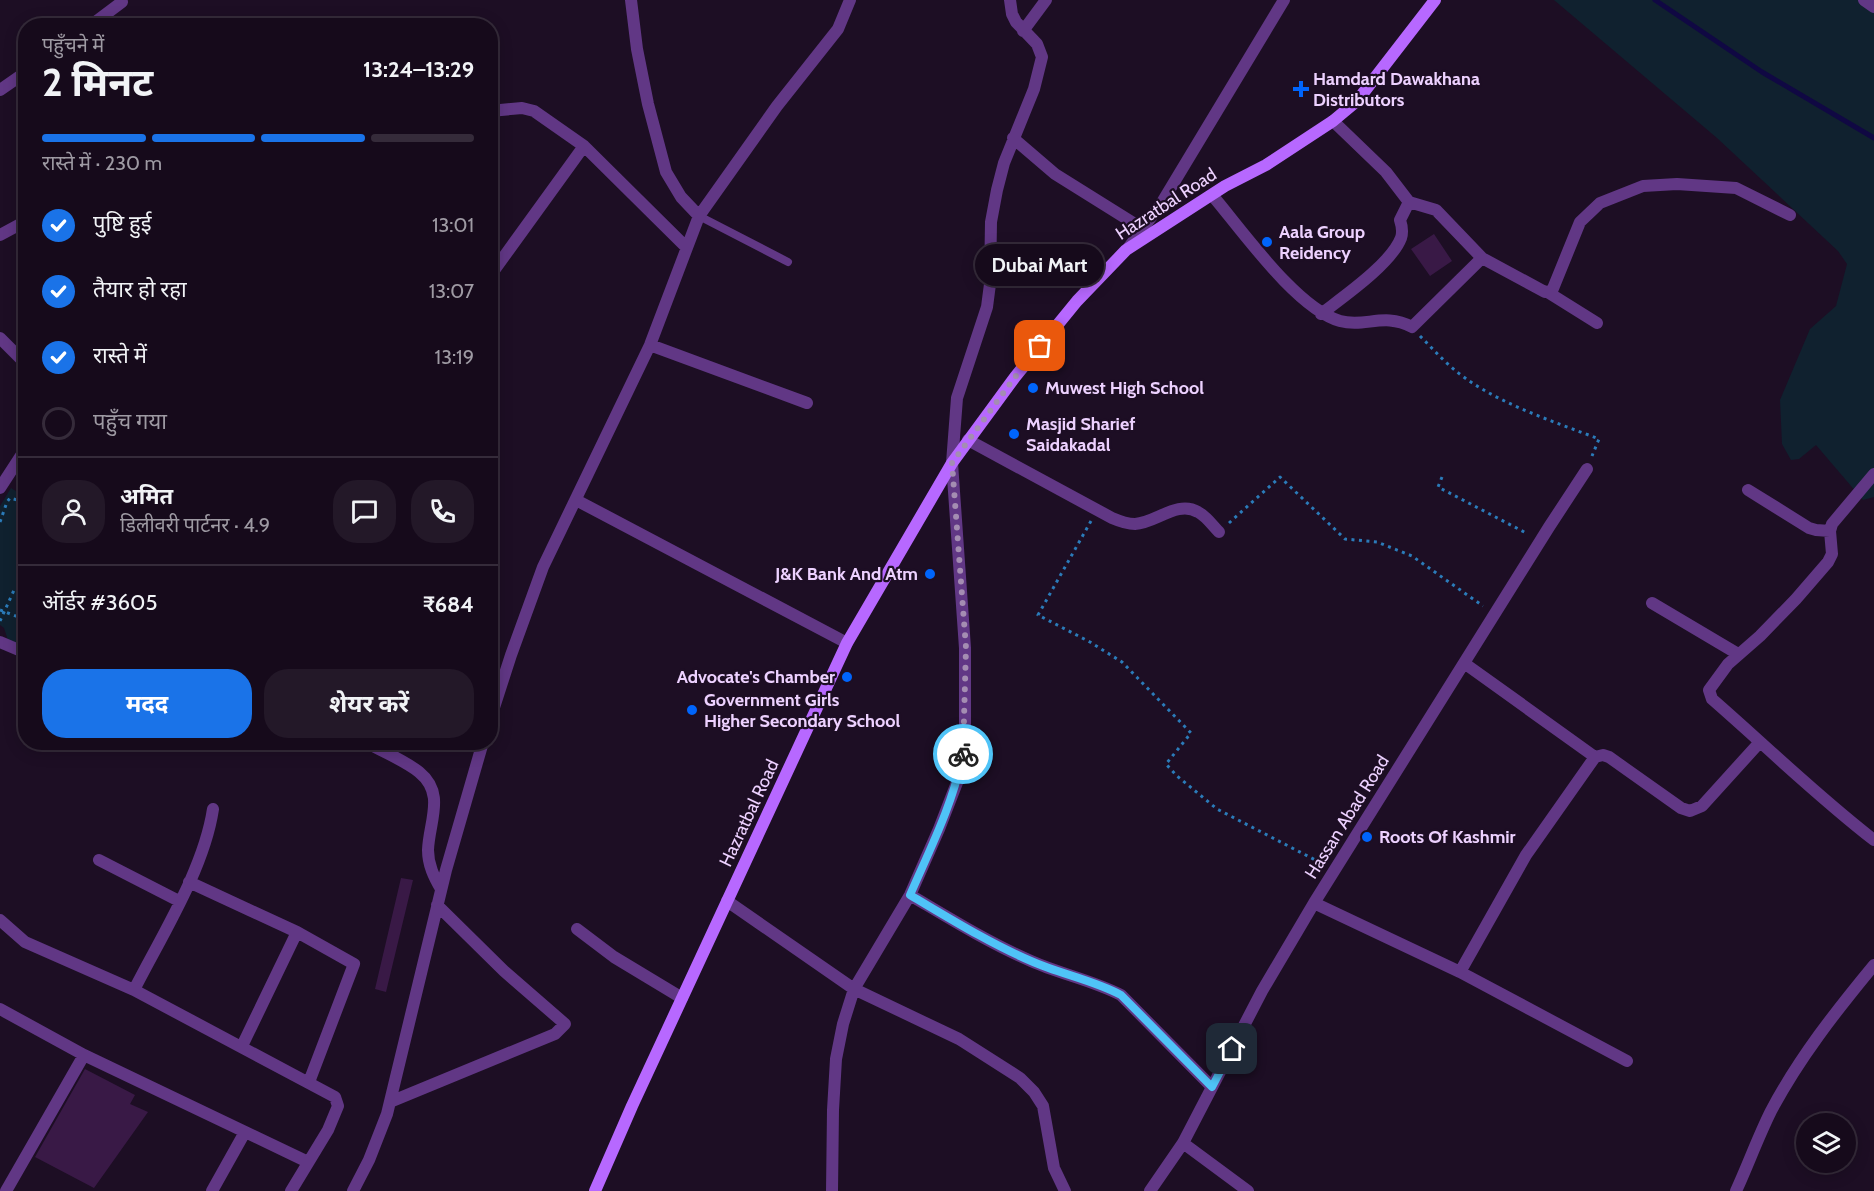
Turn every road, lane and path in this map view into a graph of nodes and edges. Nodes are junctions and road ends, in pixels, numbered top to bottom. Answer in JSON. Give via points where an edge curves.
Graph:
{"nodes":[{"id":1,"x":631,"y":0,"type":"edge"},
{"id":2,"x":850,"y":0,"type":"edge"},
{"id":3,"x":1010,"y":0,"type":"edge"},
{"id":4,"x":1046,"y":0,"type":"edge"},
{"id":5,"x":1284,"y":0,"type":"edge"},
{"id":6,"x":1435,"y":0,"type":"edge"},
{"id":7,"x":1864,"y":0,"type":"edge"},
{"id":8,"x":124,"y":1,"type":"edge"},
{"id":9,"x":1874,"y":7,"type":"edge"},
{"id":10,"x":101,"y":18,"type":"edge"},
{"id":11,"x":112,"y":18,"type":"edge"},
{"id":12,"x":1023,"y":31,"type":"junction"},
{"id":13,"x":18,"y":78,"type":"edge"},
{"id":14,"x":0,"y":90,"type":"edge"},
{"id":15,"x":498,"y":110,"type":"edge"},
{"id":16,"x":1333,"y":121,"type":"junction"},
{"id":17,"x":1013,"y":138,"type":"junction"},
{"id":18,"x":584,"y":146,"type":"junction"},
{"id":19,"x":1212,"y":195,"type":"junction"},
{"id":20,"x":1409,"y":202,"type":"junction"},
{"id":21,"x":1790,"y":215,"type":"dead end"},
{"id":22,"x":699,"y":216,"type":"junction"},
{"id":23,"x":18,"y":225,"type":"edge"},
{"id":24,"x":1143,"y":229,"type":"junction"},
{"id":25,"x":0,"y":235,"type":"edge"},
{"id":26,"x":687,"y":248,"type":"junction"},
{"id":27,"x":1126,"y":250,"type":"junction"},
{"id":28,"x":1482,"y":258,"type":"junction"},
{"id":29,"x":788,"y":262,"type":"dead end"},
{"id":30,"x":498,"y":265,"type":"edge"},
{"id":31,"x":1549,"y":293,"type":"junction"},
{"id":32,"x":1321,"y":314,"type":"junction"},
{"id":33,"x":1596,"y":323,"type":"dead end"},
{"id":34,"x":1412,"y":327,"type":"junction"},
{"id":35,"x":0,"y":338,"type":"edge"},
{"id":36,"x":650,"y":345,"type":"junction"},
{"id":37,"x":18,"y":356,"type":"edge"},
{"id":38,"x":807,"y":403,"type":"dead end"},
{"id":39,"x":968,"y":440,"type":"junction"},
{"id":40,"x":18,"y":460,"type":"edge"},
{"id":41,"x":952,"y":463,"type":"junction"},
{"id":42,"x":1587,"y":469,"type":"joint"},
{"id":43,"x":1874,"y":474,"type":"edge"},
{"id":44,"x":1442,"y":477,"type":"dead end"},
{"id":45,"x":0,"y":488,"type":"edge"},
{"id":46,"x":1748,"y":490,"type":"dead end"},
{"id":47,"x":576,"y":500,"type":"junction"},
{"id":48,"x":18,"y":501,"type":"edge"},
{"id":49,"x":1097,"y":511,"type":"junction"},
{"id":50,"x":0,"y":522,"type":"edge"},
{"id":51,"x":1830,"y":531,"type":"junction"},
{"id":52,"x":1219,"y":532,"type":"joint"},
{"id":53,"x":1541,"y":540,"type":"junction"},
{"id":54,"x":15,"y":588,"type":"dead end"},
{"id":55,"x":1652,"y":603,"type":"dead end"},
{"id":56,"x":2,"y":611,"type":"edge"},
{"id":57,"x":1495,"y":614,"type":"junction"},
{"id":58,"x":18,"y":617,"type":"edge"},
{"id":59,"x":0,"y":621,"type":"edge"},
{"id":60,"x":0,"y":642,"type":"edge"},
{"id":61,"x":848,"y":643,"type":"junction"},
{"id":62,"x":18,"y":650,"type":"edge"},
{"id":63,"x":1738,"y":654,"type":"junction"},
{"id":64,"x":1464,"y":663,"type":"junction"},
{"id":65,"x":498,"y":695,"type":"edge"},
{"id":66,"x":1760,"y":742,"type":"junction"},
{"id":67,"x":380,"y":750,"type":"edge"},
{"id":68,"x":481,"y":750,"type":"edge"},
{"id":69,"x":1595,"y":757,"type":"junction"},
{"id":70,"x":213,"y":808,"type":"dead end"},
{"id":71,"x":1874,"y":840,"type":"edge"},
{"id":72,"x":99,"y":860,"type":"dead end"},
{"id":73,"x":1335,"y":870,"type":"junction"},
{"id":74,"x":189,"y":882,"type":"junction"},
{"id":75,"x":441,"y":889,"type":"junction"},
{"id":76,"x":910,"y":895,"type":"junction"},
{"id":77,"x":728,"y":901,"type":"junction"},
{"id":78,"x":179,"y":902,"type":"junction"},
{"id":79,"x":1314,"y":903,"type":"junction"},
{"id":80,"x":437,"y":905,"type":"junction"},
{"id":81,"x":0,"y":920,"type":"edge"},
{"id":82,"x":577,"y":929,"type":"dead end"},
{"id":83,"x":297,"y":932,"type":"junction"},
{"id":84,"x":1874,"y":965,"type":"edge"},
{"id":85,"x":1460,"y":972,"type":"junction"},
{"id":86,"x":854,"y":989,"type":"junction"},
{"id":87,"x":134,"y":990,"type":"junction"},
{"id":88,"x":682,"y":998,"type":"junction"},
{"id":89,"x":0,"y":1009,"type":"edge"},
{"id":90,"x":242,"y":1046,"type":"junction"},
{"id":91,"x":84,"y":1054,"type":"junction"},
{"id":92,"x":1627,"y":1061,"type":"dead end"},
{"id":93,"x":309,"y":1082,"type":"junction"},
{"id":94,"x":1212,"y":1087,"type":"junction"},
{"id":95,"x":390,"y":1102,"type":"junction"},
{"id":96,"x":245,"y":1132,"type":"junction"},
{"id":97,"x":1183,"y":1143,"type":"junction"},
{"id":98,"x":308,"y":1162,"type":"junction"},
{"id":99,"x":6,"y":1191,"type":"edge"},
{"id":100,"x":212,"y":1191,"type":"edge"},
{"id":101,"x":291,"y":1191,"type":"edge"},
{"id":102,"x":353,"y":1191,"type":"edge"},
{"id":103,"x":595,"y":1191,"type":"edge"},
{"id":104,"x":832,"y":1191,"type":"edge"},
{"id":105,"x":1065,"y":1191,"type":"edge"},
{"id":106,"x":1150,"y":1191,"type":"edge"},
{"id":107,"x":1248,"y":1191,"type":"edge"},
{"id":108,"x":1736,"y":1191,"type":"edge"}],
"edges":[{"from":1,"to":22,"type":"street","via":[[648,104],[666,171],[681,197]]},
{"from":2,"to":22,"type":"street","via":[[838,29],[777,106]]},
{"from":3,"to":12,"type":"street","via":[[1012,14]]},
{"from":4,"to":12,"type":"street"},
{"from":5,"to":24,"type":"street"},
{"from":6,"to":16,"type":"main road","name":"Hazratbal Road","via":[[1357,101]]},
{"from":7,"to":9,"type":"street"},
{"from":8,"to":10,"type":"street"},
{"from":8,"to":11,"type":"street"},
{"from":12,"to":17,"type":"street","via":[[1037,44],[1042,57],[1034,89]]},
{"from":13,"to":14,"type":"street"},
{"from":15,"to":18,"type":"street","via":[[534,111]]},
{"from":16,"to":19,"type":"main road","name":"Hazratbal Road"},
{"from":16,"to":20,"type":"street","via":[[1386,172]]},
{"from":17,"to":24,"type":"street","via":[[1062,179]]},
{"from":17,"to":41,"type":"street","via":[[991,222],[987,307],[957,398]]},
{"from":18,"to":26,"type":"street"},
{"from":18,"to":30,"type":"street"},
{"from":19,"to":27,"type":"main road","name":"Hazratbal Road"},
{"from":19,"to":32,"type":"street","via":[[1287,284]]},
{"from":20,"to":28,"type":"street","via":[[1436,210]]},
{"from":20,"to":32,"type":"street","via":[[1400,220],[1401,237],[1395,248],[1353,291]]},
{"from":21,"to":31,"type":"street","via":[[1736,188],[1643,186],[1600,203],[1580,222]]},
{"from":22,"to":26,"type":"street"},
{"from":22,"to":29,"type":"lane"},
{"from":23,"to":25,"type":"street"},
{"from":24,"to":27,"type":"street"},
{"from":26,"to":36,"type":"street"},
{"from":27,"to":39,"type":"main road","name":"Hazratbal Road","via":[[1077,301]]},
{"from":28,"to":31,"type":"street"},
{"from":28,"to":34,"type":"street"},
{"from":31,"to":33,"type":"street"},
{"from":32,"to":34,"type":"street","via":[[1342,321],[1400,321]]},
{"from":34,"to":42,"type":"path","via":[[1451,367],[1481,387],[1520,408],[1599,439]]},
{"from":35,"to":37,"type":"street"},
{"from":36,"to":38,"type":"street"},
{"from":36,"to":47,"type":"street"},
{"from":39,"to":41,"type":"main road","name":"Hazratbal Road"},
{"from":39,"to":49,"type":"street"},
{"from":40,"to":45,"type":"street"},
{"from":41,"to":61,"type":"main road","name":"Hazratbal Road"},
{"from":41,"to":76,"type":"street","via":[[966,648],[965,747],[951,800]]},
{"from":42,"to":53,"type":"street","name":"Hassan Abad Road"},
{"from":43,"to":51,"type":"street","via":[[1835,519]]},
{"from":44,"to":53,"type":"path","via":[[1438,487]]},
{"from":46,"to":51,"type":"street","via":[[1809,528]]},
{"from":47,"to":61,"type":"street"},
{"from":47,"to":65,"type":"street","via":[[543,567]]},
{"from":48,"to":50,"type":"path","via":[[10,498]]},
{"from":49,"to":52,"type":"street","via":[[1134,524],[1174,510],[1192,510]]},
{"from":49,"to":73,"type":"path","via":[[1038,615],[1122,662],[1191,733],[1166,764],[1177,776],[1217,809]]},
{"from":51,"to":63,"type":"street","via":[[1832,554],[1828,562],[1760,636]]},
{"from":52,"to":57,"type":"path","via":[[1280,477],[1345,538],[1377,542],[1412,556]]},
{"from":53,"to":57,"type":"street","name":"Hassan Abad Road"},
{"from":54,"to":56,"type":"path"},
{"from":55,"to":63,"type":"street"},
{"from":56,"to":58,"type":"path"},
{"from":56,"to":59,"type":"path"},
{"from":57,"to":64,"type":"street","name":"Hassan Abad Road"},
{"from":60,"to":62,"type":"street"},
{"from":61,"to":77,"type":"main road","name":"Hazratbal Road"},
{"from":63,"to":66,"type":"street","via":[[1712,684],[1709,694]]},
{"from":64,"to":69,"type":"street"},
{"from":64,"to":73,"type":"street","name":"Hassan Abad Road"},
{"from":66,"to":69,"type":"street","via":[[1702,806],[1690,811],[1609,757]]},
{"from":66,"to":71,"type":"street"},
{"from":67,"to":75,"type":"street","via":[[418,771],[430,783],[436,802],[428,851],[431,872]]},
{"from":68,"to":75,"type":"street"},
{"from":69,"to":85,"type":"street","via":[[1526,855]]},
{"from":70,"to":74,"type":"street","via":[[211,825]]},
{"from":72,"to":78,"type":"street"},
{"from":73,"to":79,"type":"street","name":"Hassan Abad Road"},
{"from":74,"to":78,"type":"street"},
{"from":74,"to":83,"type":"street"},
{"from":75,"to":80,"type":"street"},
{"from":76,"to":86,"type":"street"},
{"from":76,"to":94,"type":"street","via":[[995,944],[1121,995]]},
{"from":77,"to":86,"type":"street"},
{"from":77,"to":88,"type":"main road","name":"Hazratbal Road"},
{"from":78,"to":87,"type":"street"},
{"from":79,"to":85,"type":"street"},
{"from":79,"to":94,"type":"street","name":"Hassan Abad Road"},
{"from":80,"to":95,"type":"street"},
{"from":80,"to":95,"type":"street","via":[[569,1027]]},
{"from":81,"to":87,"type":"street","via":[[25,942]]},
{"from":82,"to":88,"type":"street","via":[[614,957]]},
{"from":83,"to":90,"type":"street"},
{"from":83,"to":93,"type":"street","via":[[354,964]]},
{"from":84,"to":108,"type":"street","via":[[1796,1069],[1771,1112]]},
{"from":85,"to":92,"type":"street"},
{"from":86,"to":104,"type":"street","via":[[836,1059]]},
{"from":86,"to":105,"type":"street","via":[[959,1039],[1035,1092],[1043,1107],[1054,1168]]},
{"from":87,"to":90,"type":"street"},
{"from":88,"to":103,"type":"main road","name":"Hazratbal Road"},
{"from":89,"to":91,"type":"street"},
{"from":90,"to":93,"type":"street"},
{"from":91,"to":96,"type":"street"},
{"from":91,"to":99,"type":"street"},
{"from":93,"to":98,"type":"street","via":[[331,1094],[338,1107]]},
{"from":94,"to":97,"type":"street","name":"Hassan Abad Road"},
{"from":95,"to":102,"type":"street"},
{"from":96,"to":98,"type":"street"},
{"from":96,"to":100,"type":"street"},
{"from":97,"to":106,"type":"street","name":"Hassan Abad Road"},
{"from":97,"to":107,"type":"street"},
{"from":98,"to":101,"type":"street"}]}
